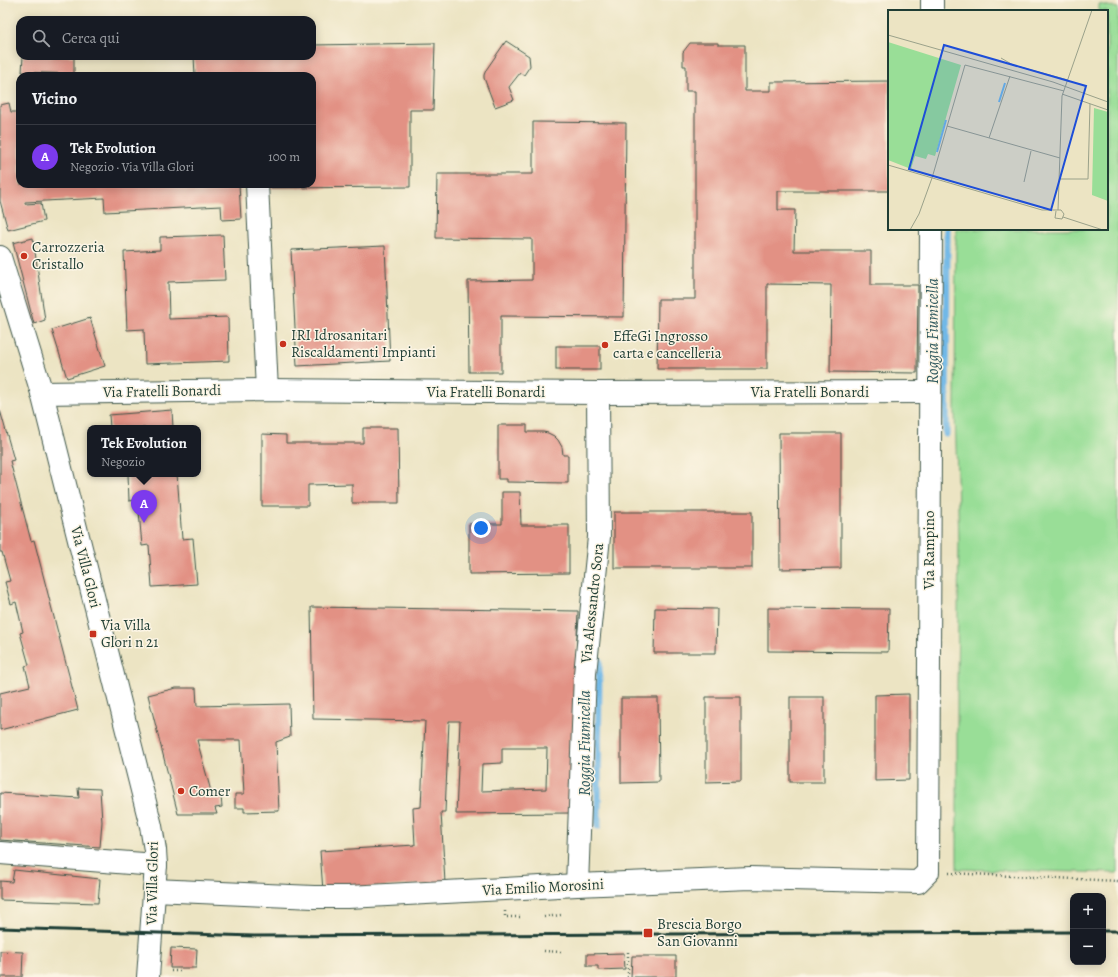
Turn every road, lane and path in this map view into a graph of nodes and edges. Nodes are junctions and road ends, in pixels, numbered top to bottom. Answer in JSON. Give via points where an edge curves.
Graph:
{"nodes":[{"id":1,"x":257,"y":188,"type":"edge"},
{"id":2,"x":931,"y":230,"type":"edge"},
{"id":3,"x":0,"y":257,"type":"edge"},
{"id":4,"x":267,"y":390,"type":"junction"},
{"id":5,"x":42,"y":392,"type":"junction"},
{"id":6,"x":930,"y":392,"type":"junction"},
{"id":7,"x":598,"y":393,"type":"junction"},
{"id":8,"x":0,"y":853,"type":"edge"},
{"id":9,"x":156,"y":865,"type":"junction"},
{"id":10,"x":928,"y":872,"type":"junction"},
{"id":11,"x":1118,"y":881,"type":"edge"},
{"id":12,"x":577,"y":884,"type":"junction"},
{"id":13,"x":154,"y":890,"type":"junction"},
{"id":14,"x":561,"y":915,"type":"dead end"},
{"id":15,"x":505,"y":917,"type":"dead end"},
{"id":16,"x":522,"y":917,"type":"dead end"},
{"id":17,"x":544,"y":917,"type":"dead end"},
{"id":18,"x":544,"y":951,"type":"dead end"},
{"id":19,"x":628,"y":951,"type":"dead end"},
{"id":20,"x":561,"y":952,"type":"dead end"},
{"id":21,"x":148,"y":977,"type":"edge"},
{"id":22,"x":628,"y":977,"type":"edge"}],
"edges":[{"from":1,"to":4,"type":"street"},
{"from":2,"to":6,"type":"street","name":"Via Rampino"},
{"from":3,"to":5,"type":"street","name":"Via Villa Glori"},
{"from":4,"to":5,"type":"street","name":"Via Fratelli Bonardi"},
{"from":4,"to":7,"type":"street","name":"Via Fratelli Bonardi"},
{"from":5,"to":9,"type":"street","name":"Via Villa Glori","via":[[152,826]]},
{"from":6,"to":7,"type":"street","name":"Via Fratelli Bonardi"},
{"from":6,"to":10,"type":"street","name":"Via Rampino"},
{"from":7,"to":12,"type":"street","name":"Via Alessandro Sora","via":[[599,536],[585,674]]},
{"from":8,"to":9,"type":"street"},
{"from":9,"to":13,"type":"street","name":"Via Villa Glori"},
{"from":10,"to":11,"type":"path"},
{"from":10,"to":12,"type":"street","name":"Via Emilio Morosini","via":[[918,882],[750,878]]},
{"from":12,"to":13,"type":"street","name":"Via Emilio Morosini","via":[[331,897]]},
{"from":13,"to":21,"type":"street","name":"Via Villa Glori"},
{"from":14,"to":17,"type":"path"},
{"from":15,"to":16,"type":"path"},
{"from":18,"to":20,"type":"path"},
{"from":19,"to":22,"type":"path"}]}
